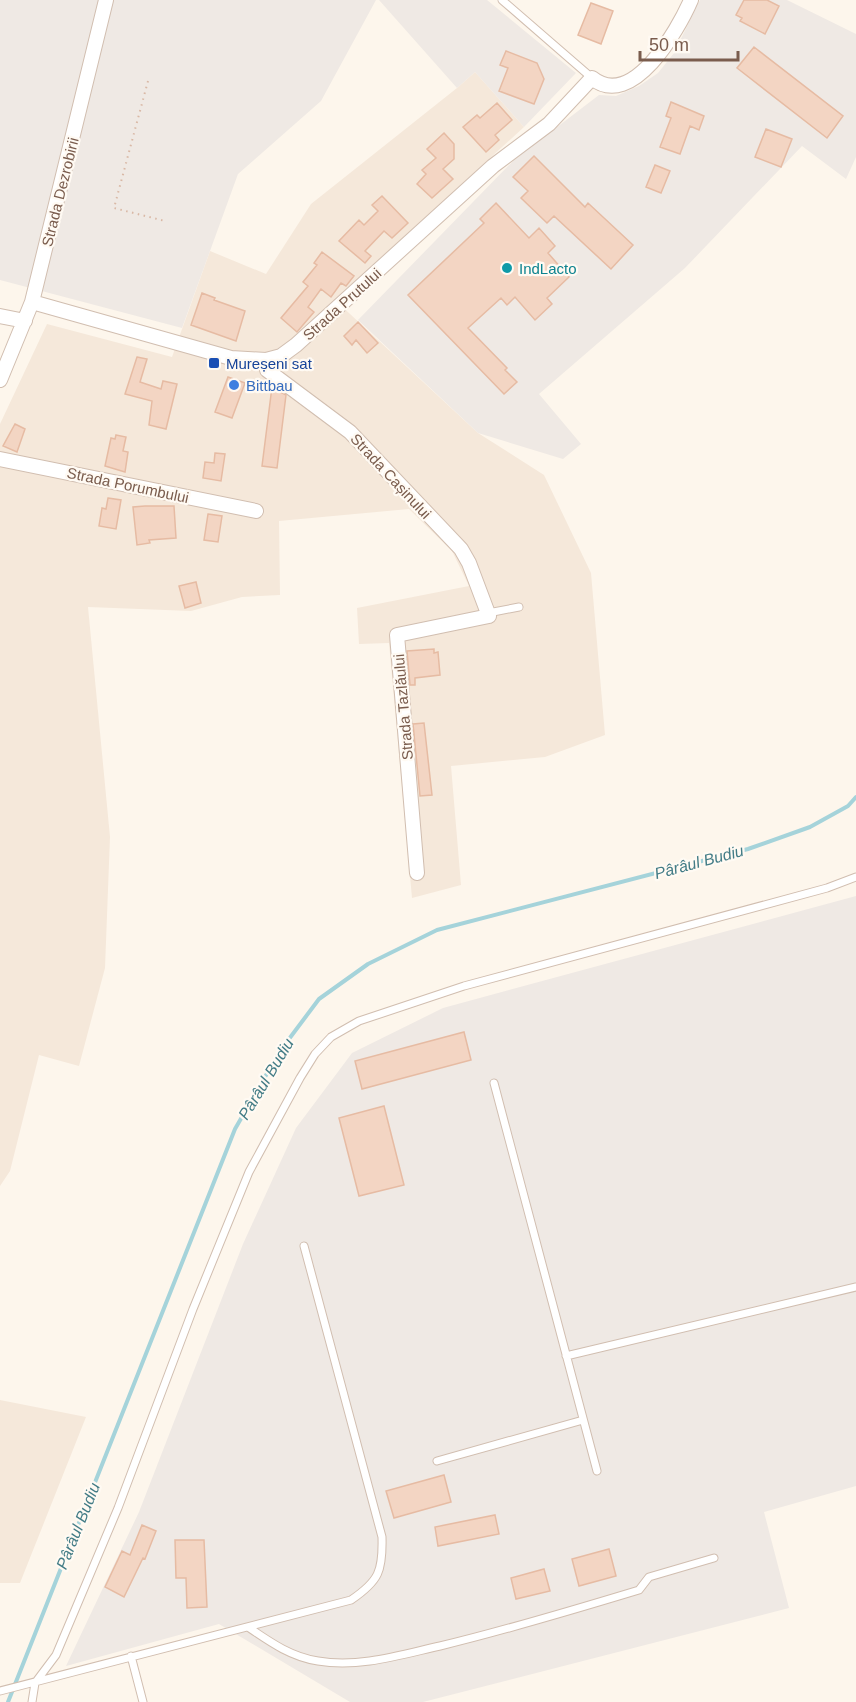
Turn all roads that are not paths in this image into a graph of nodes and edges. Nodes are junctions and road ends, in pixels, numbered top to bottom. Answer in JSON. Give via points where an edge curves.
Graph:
{"nodes":[{"id":1,"x":106,"y":0,"type":"edge"},
{"id":2,"x":502,"y":0,"type":"edge"},
{"id":3,"x":692,"y":0,"type":"edge"},
{"id":4,"x":592,"y":78,"type":"junction"},
{"id":5,"x":32,"y":302,"type":"junction"},
{"id":6,"x":0,"y":316,"type":"edge"},
{"id":7,"x":25,"y":321,"type":"junction"},
{"id":8,"x":266,"y":360,"type":"junction"},
{"id":9,"x":0,"y":380,"type":"edge"},
{"id":10,"x":0,"y":459,"type":"edge"},
{"id":11,"x":256,"y":511,"type":"dead end"},
{"id":12,"x":519,"y":607,"type":"dead end"},
{"id":13,"x":488,"y":614,"type":"junction"},
{"id":14,"x":417,"y":873,"type":"dead end"},
{"id":15,"x":856,"y":877,"type":"edge"},
{"id":16,"x":494,"y":1083,"type":"dead end"},
{"id":17,"x":304,"y":1246,"type":"dead end"},
{"id":18,"x":856,"y":1287,"type":"edge"},
{"id":19,"x":566,"y":1356,"type":"junction"},
{"id":20,"x":583,"y":1420,"type":"junction"},
{"id":21,"x":437,"y":1461,"type":"dead end"},
{"id":22,"x":597,"y":1470,"type":"dead end"},
{"id":23,"x":714,"y":1558,"type":"dead end"},
{"id":24,"x":249,"y":1627,"type":"junction"},
{"id":25,"x":131,"y":1656,"type":"junction"},
{"id":26,"x":35,"y":1683,"type":"junction"},
{"id":27,"x":0,"y":1691,"type":"edge"},
{"id":28,"x":32,"y":1702,"type":"edge"},
{"id":29,"x":143,"y":1702,"type":"edge"}],
"edges":[{"from":1,"to":5,"type":"street","name":"Strada Dezrobirii"},
{"from":2,"to":4,"type":"lane"},
{"from":3,"to":4,"type":"street","via":[[670,42],[628,81],[613,88],[601,86]]},
{"from":4,"to":8,"type":"street","name":"Strada Prutului","via":[[549,124],[493,166],[296,345],[281,356]]},
{"from":5,"to":7,"type":"street","name":"Strada Dezrobirii"},
{"from":5,"to":8,"type":"street","name":"Strada Prutului","via":[[231,358]]},
{"from":6,"to":7,"type":"street"},
{"from":7,"to":9,"type":"street","name":"Strada Dezrobirii"},
{"from":8,"to":13,"type":"street","name":"Strada Cașinului","via":[[267,370],[350,432],[461,549],[470,562]]},
{"from":10,"to":11,"type":"street","name":"Strada Porumbului"},
{"from":12,"to":13,"type":"lane"},
{"from":13,"to":14,"type":"street","name":"Strada Tazlăului","via":[[397,636]]},
{"from":15,"to":26,"type":"lane","via":[[464,986],[359,1021],[331,1037],[300,1078],[249,1172],[118,1508],[56,1655]]},
{"from":16,"to":19,"type":"lane"},
{"from":17,"to":24,"type":"lane","via":[[382,1537],[383,1561],[374,1583],[351,1600]]},
{"from":18,"to":19,"type":"lane"},
{"from":19,"to":20,"type":"lane"},
{"from":20,"to":21,"type":"lane"},
{"from":20,"to":22,"type":"lane"},
{"from":23,"to":24,"type":"lane","via":[[649,1577],[639,1590],[510,1629],[363,1663],[301,1658]]},
{"from":24,"to":25,"type":"lane"},
{"from":25,"to":26,"type":"lane"},
{"from":25,"to":29,"type":"lane"},
{"from":26,"to":27,"type":"lane"},
{"from":26,"to":28,"type":"lane"}]}
